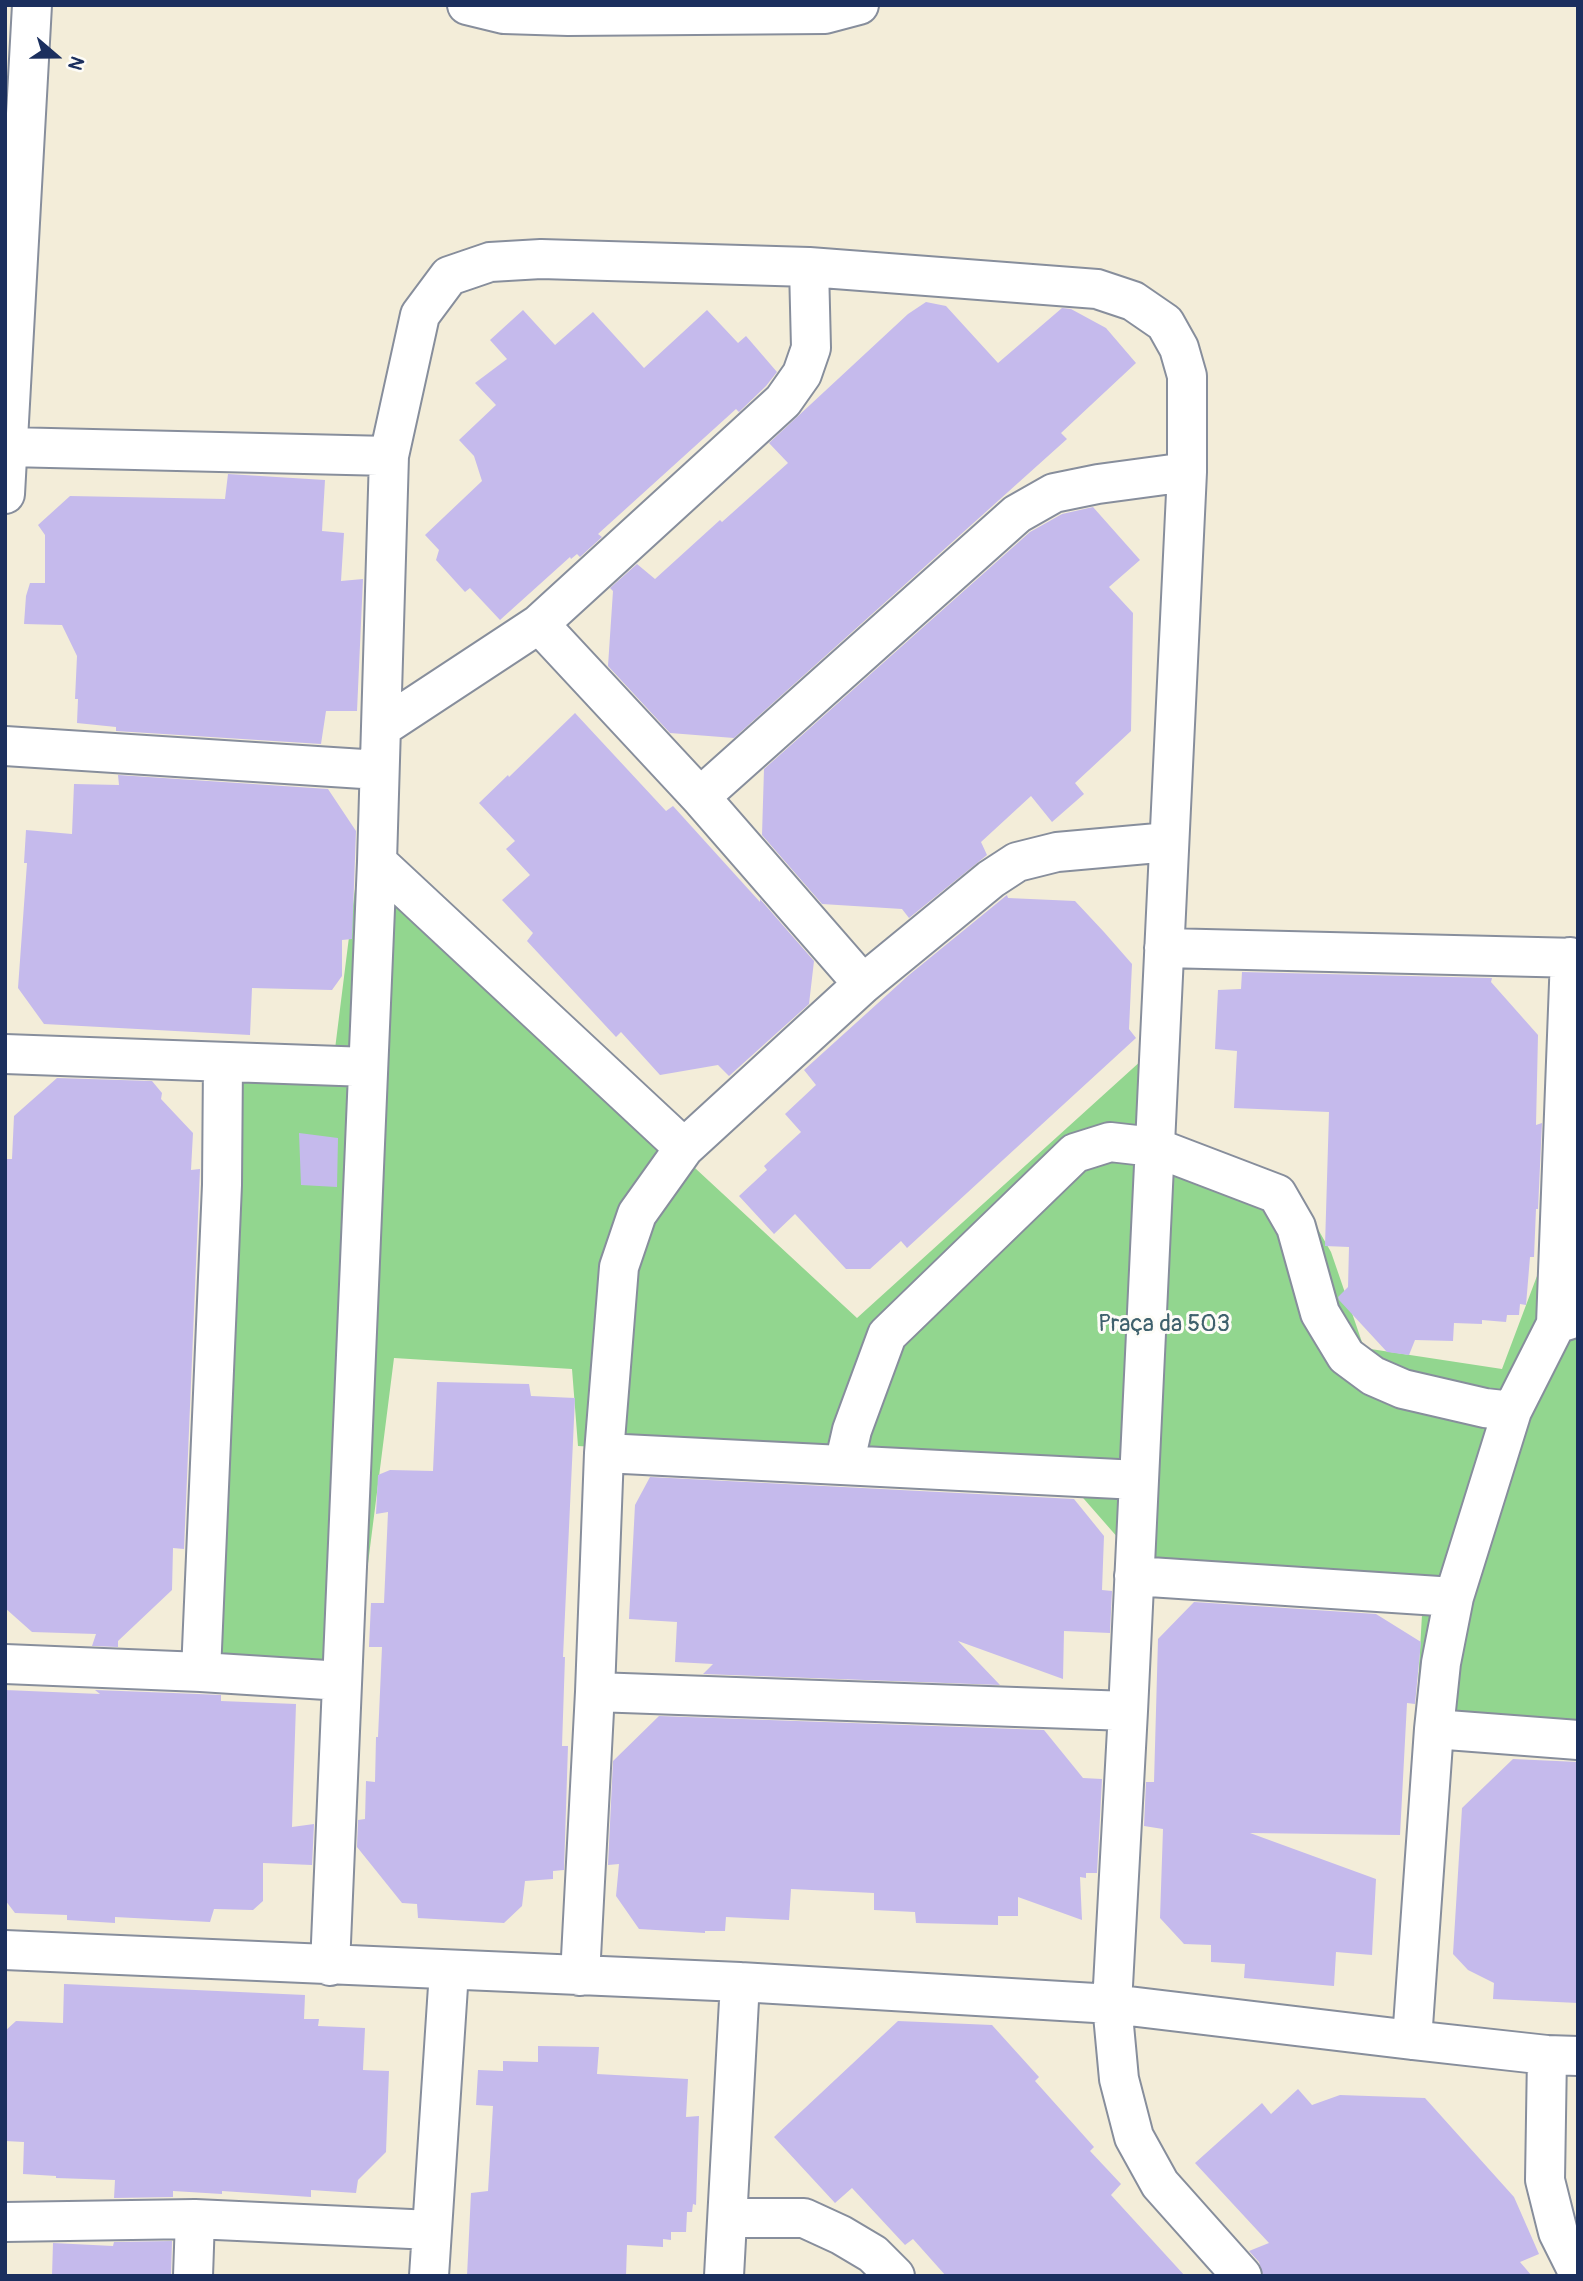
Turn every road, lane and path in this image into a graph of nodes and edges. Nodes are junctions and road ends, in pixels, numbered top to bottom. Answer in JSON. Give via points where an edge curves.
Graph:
{"nodes":[{"id":1,"x":467,"y":5,"type":"edge"},
{"id":2,"x":837,"y":8,"type":"edge"},
{"id":3,"x":23,"y":14,"type":"edge"},
{"id":4,"x":809,"y":267,"type":"junction"},
{"id":5,"x":8,"y":447,"type":"junction"},
{"id":6,"x":389,"y":456,"type":"junction"},
{"id":7,"x":1187,"y":472,"type":"junction"},
{"id":8,"x":5,"y":494,"type":"edge"},
{"id":9,"x":539,"y":624,"type":"junction"},
{"id":10,"x":381,"y":728,"type":"junction"},
{"id":11,"x":5,"y":746,"type":"edge"},
{"id":12,"x":379,"y":770,"type":"junction"},
{"id":13,"x":700,"y":797,"type":"junction"},
{"id":14,"x":1169,"y":842,"type":"junction"},
{"id":15,"x":377,"y":862,"type":"junction"},
{"id":16,"x":1164,"y":948,"type":"junction"},
{"id":17,"x":1574,"y":957,"type":"edge"},
{"id":18,"x":863,"y":984,"type":"junction"},
{"id":19,"x":5,"y":1054,"type":"edge"},
{"id":20,"x":223,"y":1062,"type":"junction"},
{"id":21,"x":368,"y":1067,"type":"junction"},
{"id":22,"x":1154,"y":1147,"type":"junction"},
{"id":23,"x":684,"y":1148,"type":"junction"},
{"id":24,"x":1567,"y":1321,"type":"edge"},
{"id":25,"x":1512,"y":1411,"type":"junction"},
{"id":26,"x":604,"y":1453,"type":"junction"},
{"id":27,"x":844,"y":1465,"type":"junction"},
{"id":28,"x":1138,"y":1480,"type":"junction"},
{"id":29,"x":1134,"y":1576,"type":"junction"},
{"id":30,"x":1454,"y":1597,"type":"junction"},
{"id":31,"x":5,"y":1664,"type":"edge"},
{"id":32,"x":201,"y":1672,"type":"junction"},
{"id":33,"x":342,"y":1681,"type":"junction"},
{"id":34,"x":595,"y":1692,"type":"junction"},
{"id":35,"x":1128,"y":1711,"type":"junction"},
{"id":36,"x":1434,"y":1729,"type":"junction"},
{"id":37,"x":1578,"y":1740,"type":"edge"},
{"id":38,"x":5,"y":1950,"type":"edge"},
{"id":39,"x":330,"y":1966,"type":"junction"},
{"id":40,"x":449,"y":1971,"type":"junction"},
{"id":41,"x":580,"y":1976,"type":"junction"},
{"id":42,"x":740,"y":1982,"type":"junction"},
{"id":43,"x":1112,"y":2004,"type":"junction"},
{"id":44,"x":1412,"y":2040,"type":"junction"},
{"id":45,"x":1562,"y":2056,"type":"edge"},
{"id":46,"x":729,"y":2218,"type":"junction"},
{"id":47,"x":195,"y":2219,"type":"junction"},
{"id":48,"x":5,"y":2222,"type":"edge"},
{"id":49,"x":432,"y":2230,"type":"junction"},
{"id":50,"x":1578,"y":2272,"type":"edge"},
{"id":51,"x":193,"y":2276,"type":"edge"},
{"id":52,"x":429,"y":2276,"type":"edge"},
{"id":53,"x":724,"y":2276,"type":"edge"},
{"id":54,"x":895,"y":2276,"type":"edge"},
{"id":55,"x":1242,"y":2276,"type":"edge"}],
"edges":[{"from":1,"to":2,"type":"street","via":[[504,14],[555,16]]},
{"from":3,"to":5,"type":"street"},
{"from":4,"to":6,"type":"street","via":[[541,259],[490,262],[449,275],[420,314]]},
{"from":4,"to":7,"type":"street","via":[[1097,289],[1133,301],[1165,323],[1179,348],[1186,376]]},
{"from":4,"to":9,"type":"street","via":[[811,348],[802,374],[783,401]]},
{"from":5,"to":6,"type":"street"},
{"from":5,"to":8,"type":"street"},
{"from":6,"to":10,"type":"street"},
{"from":7,"to":13,"type":"street","via":[[1054,493],[1017,514]]},
{"from":7,"to":14,"type":"street"},
{"from":9,"to":10,"type":"street"},
{"from":9,"to":13,"type":"street"},
{"from":10,"to":12,"type":"street"},
{"from":11,"to":12,"type":"street"},
{"from":12,"to":15,"type":"street"},
{"from":13,"to":18,"type":"street"},
{"from":14,"to":16,"type":"street"},
{"from":14,"to":18,"type":"street","via":[[1057,852],[1017,862],[991,878]]},
{"from":15,"to":21,"type":"street"},
{"from":15,"to":23,"type":"street"},
{"from":16,"to":17,"type":"street"},
{"from":16,"to":22,"type":"street"},
{"from":17,"to":24,"type":"street"},
{"from":18,"to":23,"type":"street"},
{"from":19,"to":20,"type":"street"},
{"from":20,"to":21,"type":"street"},
{"from":20,"to":32,"type":"street"},
{"from":21,"to":33,"type":"street"},
{"from":22,"to":25,"type":"street","via":[[1277,1194],[1296,1227],[1320,1312],[1346,1356],[1373,1376],[1403,1390]]},
{"from":22,"to":27,"type":"street","via":[[1110,1142],[1075,1153],[887,1335]]},
{"from":22,"to":28,"type":"street"},
{"from":23,"to":26,"type":"street","via":[[637,1214],[619,1267]]},
{"from":24,"to":25,"type":"street"},
{"from":25,"to":30,"type":"street"},
{"from":26,"to":27,"type":"street"},
{"from":26,"to":34,"type":"street"},
{"from":27,"to":28,"type":"street"},
{"from":28,"to":29,"type":"street"},
{"from":29,"to":30,"type":"street"},
{"from":29,"to":35,"type":"street"},
{"from":30,"to":36,"type":"street"},
{"from":31,"to":32,"type":"street"},
{"from":32,"to":33,"type":"street"},
{"from":33,"to":39,"type":"street"},
{"from":34,"to":35,"type":"street"},
{"from":34,"to":41,"type":"street"},
{"from":35,"to":43,"type":"street"},
{"from":36,"to":37,"type":"street"},
{"from":36,"to":44,"type":"street"},
{"from":38,"to":39,"type":"street"},
{"from":39,"to":40,"type":"street"},
{"from":40,"to":41,"type":"street"},
{"from":40,"to":49,"type":"street"},
{"from":41,"to":42,"type":"street"},
{"from":42,"to":43,"type":"street"},
{"from":42,"to":46,"type":"street"},
{"from":43,"to":44,"type":"street"},
{"from":43,"to":55,"type":"street","via":[[1119,2079],[1134,2137],[1160,2184]]},
{"from":44,"to":45,"type":"street"},
{"from":45,"to":50,"type":"street","via":[[1545,2180],[1558,2232]]},
{"from":46,"to":53,"type":"street"},
{"from":46,"to":54,"type":"street","via":[[804,2218],[873,2254]]},
{"from":47,"to":48,"type":"street"},
{"from":47,"to":49,"type":"street"},
{"from":47,"to":51,"type":"street"},
{"from":49,"to":52,"type":"street"}]}
